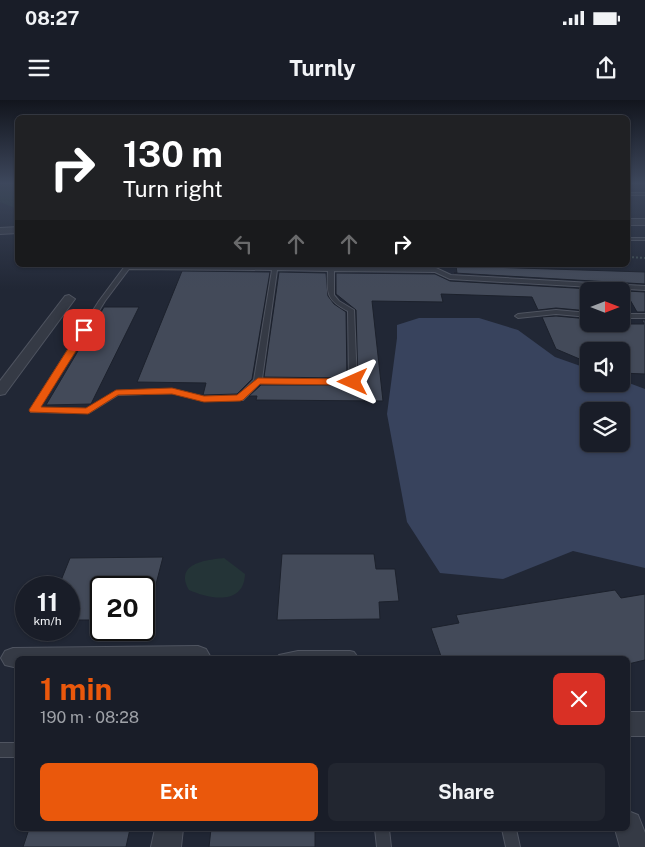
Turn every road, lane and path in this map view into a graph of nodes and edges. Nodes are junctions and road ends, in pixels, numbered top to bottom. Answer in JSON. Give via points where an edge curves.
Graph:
{"nodes":[{"id":1,"x":630,"y":222,"type":"edge"},
{"id":2,"x":643,"y":224,"type":"edge"},
{"id":3,"x":15,"y":230,"type":"edge"},
{"id":4,"x":0,"y":231,"type":"edge"},
{"id":5,"x":645,"y":238,"type":"edge"},
{"id":6,"x":630,"y":239,"type":"edge"},
{"id":7,"x":630,"y":257,"type":"edge"},
{"id":8,"x":645,"y":258,"type":"edge"},
{"id":9,"x":275,"y":268,"type":"junction"},
{"id":10,"x":331,"y":268,"type":"junction"},
{"id":11,"x":645,"y":288,"type":"edge"},
{"id":12,"x":69,"y":299,"type":"dead end"},
{"id":13,"x":580,"y":314,"type":"edge"},
{"id":14,"x":518,"y":316,"type":"dead end"},
{"id":15,"x":630,"y":316,"type":"edge"},
{"id":16,"x":645,"y":316,"type":"edge"},
{"id":17,"x":258,"y":381,"type":"junction"},
{"id":18,"x":0,"y":391,"type":"edge"},
{"id":19,"x":298,"y":656,"type":"edge"},
{"id":20,"x":350,"y":656,"type":"edge"},
{"id":21,"x":630,"y":724,"type":"edge"},
{"id":22,"x":645,"y":724,"type":"edge"},
{"id":23,"x":0,"y":750,"type":"edge"},
{"id":24,"x":15,"y":750,"type":"edge"},
{"id":25,"x":169,"y":831,"type":"edge"},
{"id":26,"x":382,"y":831,"type":"edge"},
{"id":27,"x":509,"y":831,"type":"edge"},
{"id":28,"x":166,"y":847,"type":"edge"},
{"id":29,"x":384,"y":847,"type":"edge"},
{"id":30,"x":513,"y":847,"type":"edge"}],
"edges":[{"from":1,"to":2,"type":"street"},
{"from":3,"to":4,"type":"street"},
{"from":5,"to":6,"type":"lane"},
{"from":7,"to":8,"type":"path"},
{"from":9,"to":10,"type":"lane"},
{"from":9,"to":17,"type":"lane"},
{"from":9,"to":17,"type":"lane","via":[[127,267],[34,410],[88,411],[116,392],[172,391],[204,399],[240,398]]},
{"from":10,"to":11,"type":"lane","via":[[436,270],[450,277]]},
{"from":10,"to":17,"type":"lane","via":[[330,295],[337,304],[351,310],[353,382]]},
{"from":12,"to":18,"type":"street"},
{"from":13,"to":14,"type":"lane","via":[[556,312]]},
{"from":15,"to":16,"type":"lane"},
{"from":19,"to":20,"type":"lane"},
{"from":21,"to":22,"type":"street"},
{"from":23,"to":24,"type":"lane"},
{"from":25,"to":28,"type":"street"},
{"from":26,"to":29,"type":"lane"},
{"from":27,"to":30,"type":"lane"}]}
